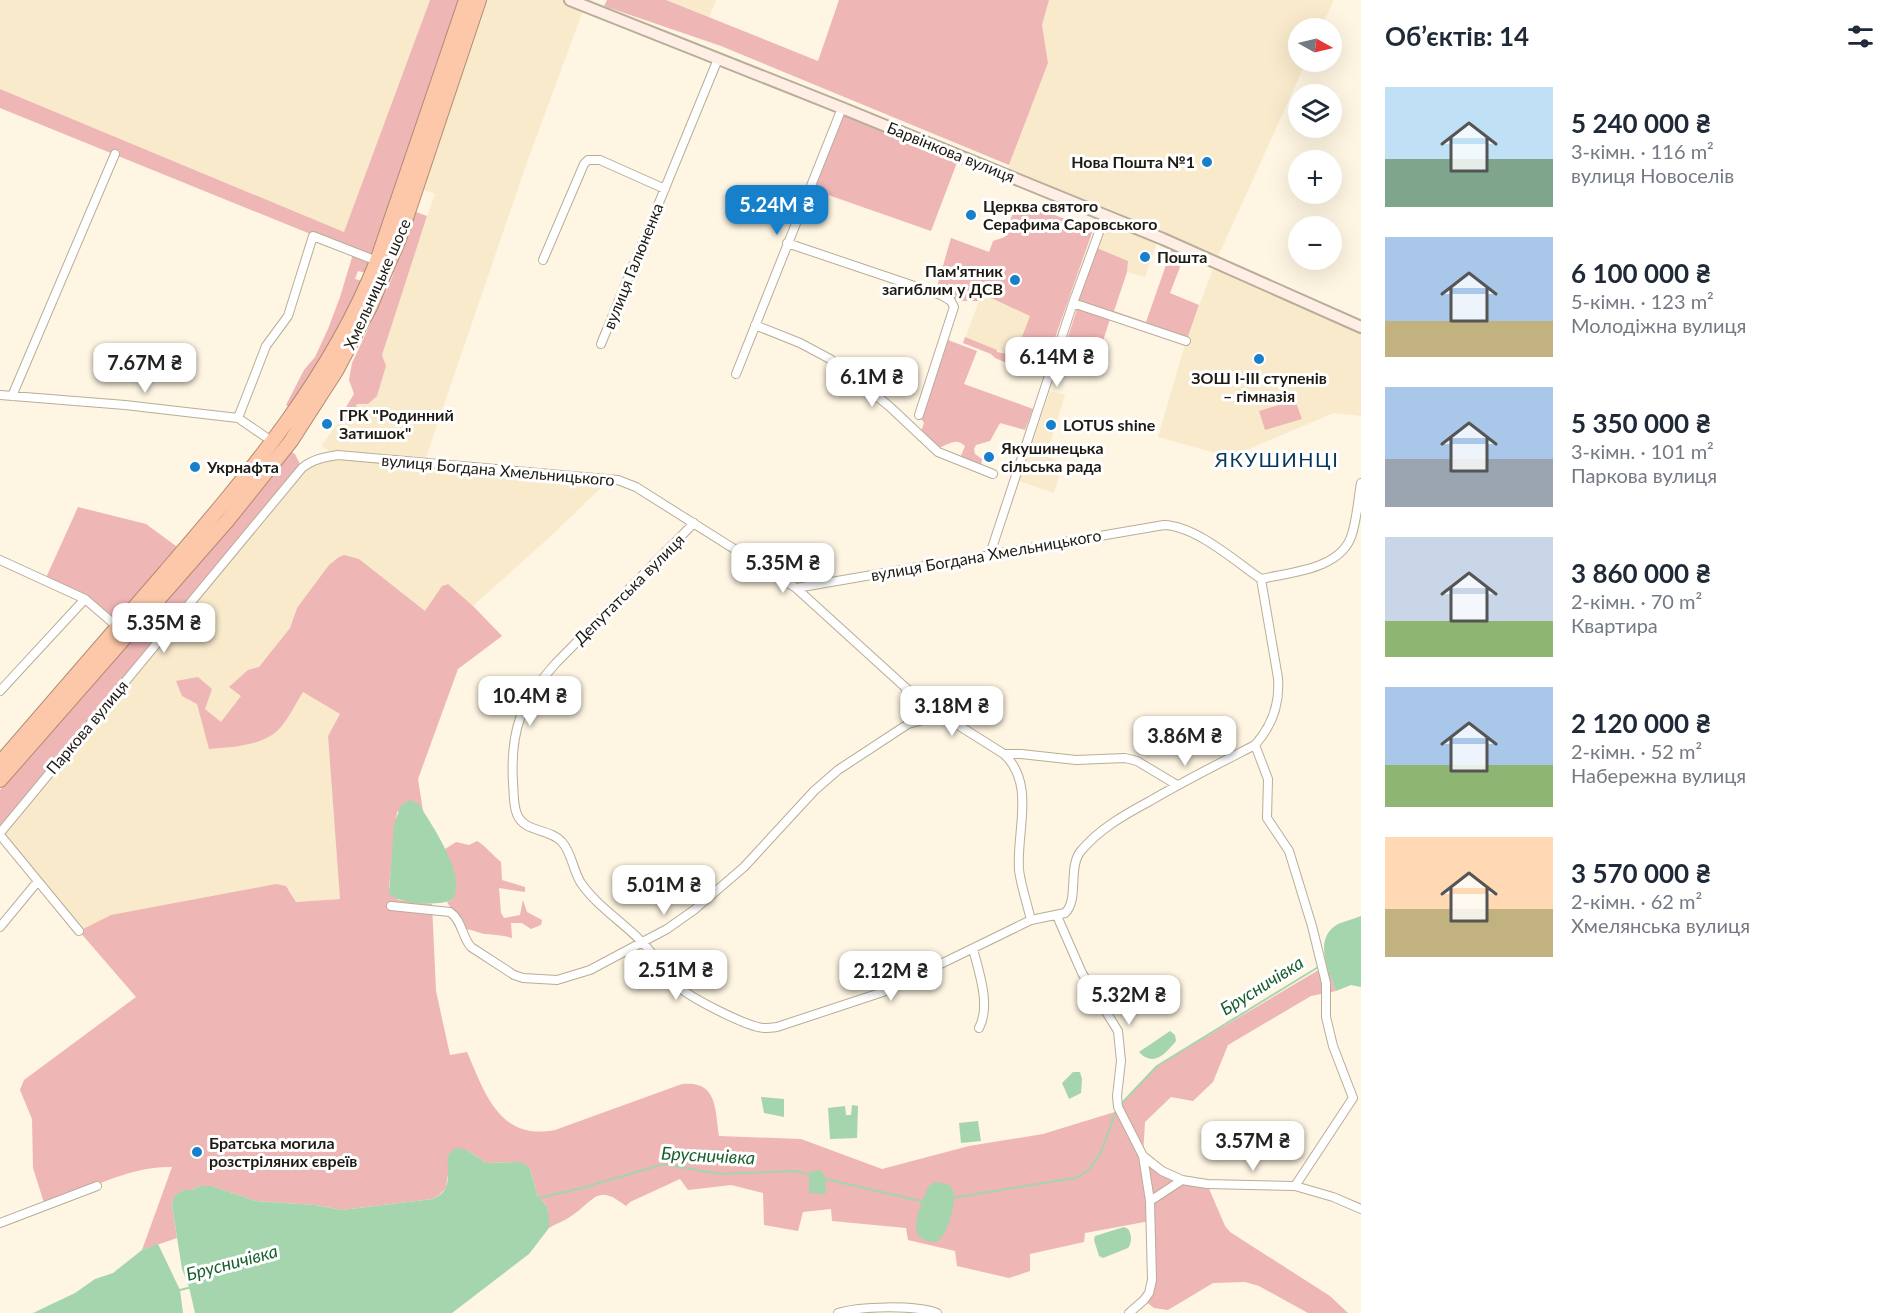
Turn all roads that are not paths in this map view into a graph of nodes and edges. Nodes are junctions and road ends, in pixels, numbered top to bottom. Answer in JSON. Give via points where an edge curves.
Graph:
{"nodes":[{"id":1,"x":466,"y":0,"type":"edge"},
{"id":2,"x":479,"y":0,"type":"edge"},
{"id":3,"x":570,"y":0,"type":"edge"},
{"id":4,"x":718,"y":59,"type":"junction"},
{"id":5,"x":842,"y":108,"type":"junction"},
{"id":6,"x":115,"y":154,"type":"dead end"},
{"id":7,"x":665,"y":189,"type":"junction"},
{"id":8,"x":1106,"y":216,"type":"junction"},
{"id":9,"x":787,"y":243,"type":"junction"},
{"id":10,"x":543,"y":260,"type":"dead end"},
{"id":11,"x":377,"y":261,"type":"junction"},
{"id":12,"x":1072,"y":303,"type":"junction"},
{"id":13,"x":755,"y":325,"type":"junction"},
{"id":14,"x":1361,"y":327,"type":"edge"},
{"id":15,"x":1186,"y":341,"type":"dead end"},
{"id":16,"x":601,"y":344,"type":"dead end"},
{"id":17,"x":736,"y":374,"type":"dead end"},
{"id":18,"x":0,"y":395,"type":"edge"},
{"id":19,"x":12,"y":396,"type":"junction"},
{"id":20,"x":919,"y":415,"type":"dead end"},
{"id":21,"x":238,"y":418,"type":"junction"},
{"id":22,"x":279,"y":446,"type":"junction"},
{"id":23,"x":316,"y":459,"type":"joint"},
{"id":24,"x":993,"y":474,"type":"dead end"},
{"id":25,"x":1361,"y":483,"type":"edge"},
{"id":26,"x":1359,"y":505,"type":"edge"},
{"id":27,"x":694,"y":523,"type":"junction"},
{"id":28,"x":1357,"y":532,"type":"edge"},
{"id":29,"x":990,"y":554,"type":"junction"},
{"id":30,"x":0,"y":560,"type":"edge"},
{"id":31,"x":1261,"y":579,"type":"junction"},
{"id":32,"x":796,"y":588,"type":"junction"},
{"id":33,"x":85,"y":599,"type":"junction"},
{"id":34,"x":139,"y":621,"type":"junction"},
{"id":35,"x":122,"y":631,"type":"junction"},
{"id":36,"x":160,"y":639,"type":"junction"},
{"id":37,"x":906,"y":688,"type":"junction"},
{"id":38,"x":0,"y":691,"type":"edge"},
{"id":39,"x":942,"y":715,"type":"junction"},
{"id":40,"x":908,"y":724,"type":"junction"},
{"id":41,"x":1255,"y":745,"type":"junction"},
{"id":42,"x":1004,"y":754,"type":"junction"},
{"id":43,"x":0,"y":763,"type":"edge"},
{"id":44,"x":0,"y":780,"type":"edge"},
{"id":45,"x":1177,"y":785,"type":"junction"},
{"id":46,"x":0,"y":834,"type":"edge"},
{"id":47,"x":38,"y":881,"type":"junction"},
{"id":48,"x":391,"y":906,"type":"dead end"},
{"id":49,"x":1057,"y":916,"type":"junction"},
{"id":50,"x":1031,"y":920,"type":"junction"},
{"id":51,"x":0,"y":927,"type":"edge"},
{"id":52,"x":79,"y":931,"type":"dead end"},
{"id":53,"x":642,"y":942,"type":"junction"},
{"id":54,"x":973,"y":949,"type":"junction"},
{"id":55,"x":979,"y":1028,"type":"dead end"},
{"id":56,"x":1357,"y":1098,"type":"edge"},
{"id":57,"x":1143,"y":1156,"type":"junction"},
{"id":58,"x":1182,"y":1180,"type":"junction"},
{"id":59,"x":97,"y":1186,"type":"dead end"},
{"id":60,"x":1295,"y":1186,"type":"junction"},
{"id":61,"x":1150,"y":1201,"type":"junction"},
{"id":62,"x":1361,"y":1209,"type":"edge"},
{"id":63,"x":0,"y":1223,"type":"edge"},
{"id":64,"x":838,"y":1313,"type":"edge"},
{"id":65,"x":937,"y":1313,"type":"edge"},
{"id":66,"x":1129,"y":1313,"type":"edge"}],
"edges":[{"from":1,"to":11,"type":"highway","name":"Хмельницьке шосе"},
{"from":2,"to":22,"type":"highway","name":"Хмельницьке шосе","via":[[384,276],[349,350]]},
{"from":3,"to":4,"type":"street","name":"Барвінкова вулиця"},
{"from":4,"to":5,"type":"street","name":"Барвінкова вулиця"},
{"from":4,"to":7,"type":"street","name":"вулиця Галюненка"},
{"from":5,"to":8,"type":"street","name":"Барвінкова вулиця"},
{"from":5,"to":9,"type":"street"},
{"from":6,"to":19,"type":"street"},
{"from":7,"to":10,"type":"street","name":"вулиця Галюненка","via":[[600,160],[588,160]]},
{"from":7,"to":16,"type":"street","name":"вулиця Галюненка"},
{"from":8,"to":12,"type":"street"},
{"from":8,"to":14,"type":"street","name":"Барвінкова вулиця"},
{"from":9,"to":13,"type":"street"},
{"from":9,"to":20,"type":"street","via":[[951,301],[954,307]]},
{"from":11,"to":21,"type":"street","via":[[313,236],[288,316],[266,346]]},
{"from":11,"to":22,"type":"highway","name":"Хмельницьке шосе","via":[[326,365]]},
{"from":12,"to":15,"type":"street"},
{"from":12,"to":29,"type":"street"},
{"from":13,"to":17,"type":"street"},
{"from":13,"to":24,"type":"street","via":[[830,359],[938,452]]},
{"from":18,"to":19,"type":"street"},
{"from":19,"to":21,"type":"street"},
{"from":21,"to":22,"type":"street"},
{"from":22,"to":34,"type":"highway","name":"Хмельницьке шосе","via":[[226,521]]},
{"from":22,"to":35,"type":"highway","name":"Хмельницьке шосе","via":[[216,512]]},
{"from":23,"to":27,"type":"street","name":"вулиця Богдана Хмельницького","via":[[338,455],[618,480],[636,486]]},
{"from":23,"to":36,"type":"street","name":"Паркова вулиця","via":[[302,468]]},
{"from":25,"to":26,"type":"street"},
{"from":26,"to":28,"type":"street"},
{"from":27,"to":32,"type":"street","name":"вулиця Богдана Хмельницького"},
{"from":27,"to":53,"type":"street","name":"Депутатська вулиця","via":[[544,676],[518,721],[512,747],[515,807],[520,820],[561,840],[585,888]]},
{"from":28,"to":31,"type":"street","via":[[1332,560]]},
{"from":29,"to":31,"type":"street","name":"вулиця Богдана Хмельницького","via":[[1172,525],[1193,532]]},
{"from":29,"to":32,"type":"street","name":"вулиця Богдана Хмельницького"},
{"from":30,"to":33,"type":"street"},
{"from":31,"to":41,"type":"street","via":[[1278,685],[1271,722]]},
{"from":32,"to":37,"type":"street"},
{"from":33,"to":35,"type":"street"},
{"from":33,"to":38,"type":"street"},
{"from":34,"to":35,"type":"highway","name":"Хмельницьке шосе"},
{"from":34,"to":36,"type":"street"},
{"from":35,"to":43,"type":"highway","name":"Хмельницьке шосе"},
{"from":35,"to":44,"type":"highway","name":"Хмельницьке шосе"},
{"from":36,"to":46,"type":"street","name":"Паркова вулиця"},
{"from":37,"to":39,"type":"street"},
{"from":37,"to":40,"type":"street"},
{"from":39,"to":40,"type":"street"},
{"from":39,"to":42,"type":"street"},
{"from":40,"to":53,"type":"street","via":[[838,770],[726,883],[675,924]]},
{"from":41,"to":45,"type":"street"},
{"from":41,"to":56,"type":"street","via":[[1268,779],[1267,818],[1289,851],[1326,983],[1328,1025]]},
{"from":42,"to":45,"type":"street","via":[[1076,760],[1125,758]]},
{"from":42,"to":50,"type":"street","via":[[1015,766],[1022,800],[1019,870]]},
{"from":45,"to":49,"type":"street","via":[[1108,825],[1080,852],[1074,867],[1070,907]]},
{"from":46,"to":47,"type":"street"},
{"from":47,"to":51,"type":"street"},
{"from":47,"to":52,"type":"street"},
{"from":48,"to":53,"type":"street","via":[[450,912],[471,947],[514,975],[532,979],[557,980],[576,975]]},
{"from":49,"to":50,"type":"street"},
{"from":49,"to":57,"type":"street","via":[[1082,973],[1118,1031],[1118,1107]]},
{"from":50,"to":54,"type":"street"},
{"from":53,"to":54,"type":"street","via":[[681,989],[759,1027],[777,1027],[883,992]]},
{"from":54,"to":55,"type":"street","via":[[985,1018]]},
{"from":56,"to":60,"type":"street"},
{"from":57,"to":58,"type":"street"},
{"from":57,"to":61,"type":"street"},
{"from":58,"to":60,"type":"street"},
{"from":58,"to":61,"type":"street"},
{"from":59,"to":63,"type":"street"},
{"from":60,"to":62,"type":"street"},
{"from":61,"to":66,"type":"street","via":[[1151,1286],[1144,1300]]},
{"from":64,"to":65,"type":"street","via":[[884,1308]]}]}
